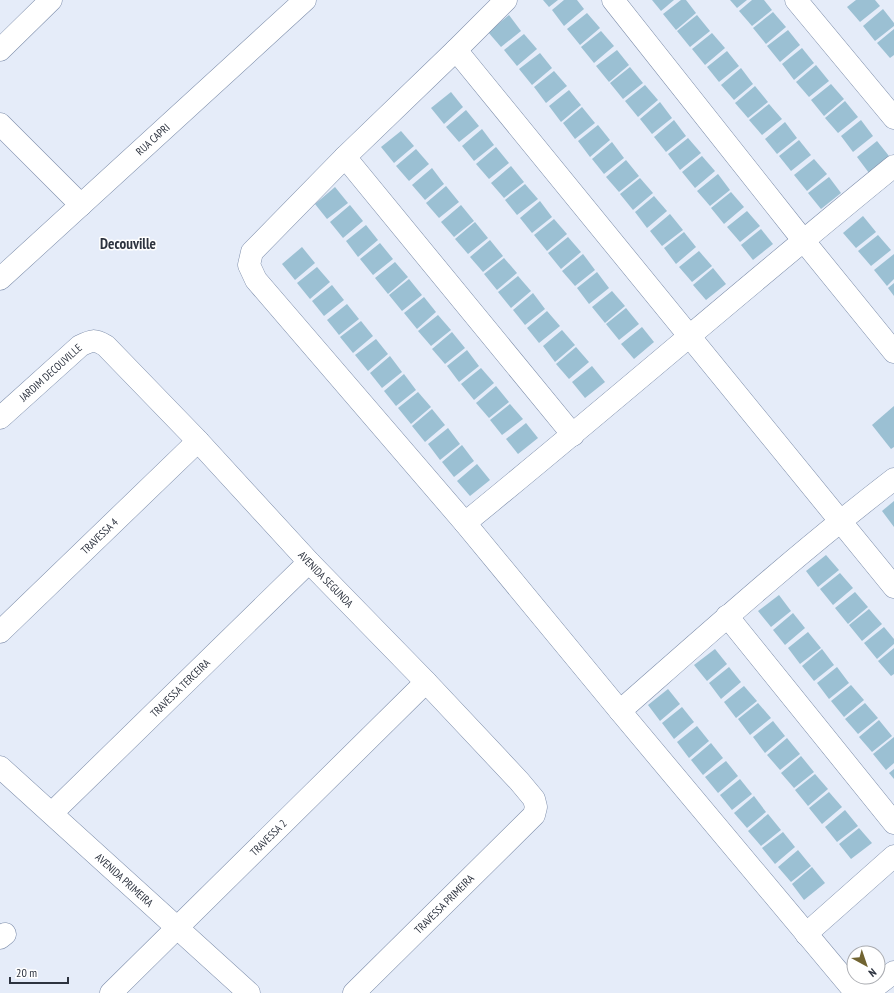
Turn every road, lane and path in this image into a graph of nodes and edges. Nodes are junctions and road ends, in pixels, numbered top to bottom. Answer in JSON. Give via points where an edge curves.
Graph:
{"nodes":[{"id":1,"x":51,"y":0,"type":"edge"},
{"id":2,"x":305,"y":0,"type":"edge"},
{"id":3,"x":506,"y":0,"type":"edge"},
{"id":4,"x":613,"y":0,"type":"edge"},
{"id":5,"x":796,"y":0,"type":"edge"},
{"id":6,"x":0,"y":50,"type":"edge"},
{"id":7,"x":456,"y":50,"type":"junction"},
{"id":8,"x":894,"y":118,"type":"edge"},
{"id":9,"x":0,"y":124,"type":"edge"},
{"id":10,"x":345,"y":157,"type":"junction"},
{"id":11,"x":894,"y":166,"type":"edge"},
{"id":12,"x":81,"y":205,"type":"junction"},
{"id":13,"x":803,"y":240,"type":"junction"},
{"id":14,"x":0,"y":278,"type":"edge"},
{"id":15,"x":690,"y":336,"type":"junction"},
{"id":16,"x":106,"y":346,"type":"joint"},
{"id":17,"x":894,"y":352,"type":"edge"},
{"id":18,"x":0,"y":418,"type":"edge"},
{"id":19,"x":573,"y":435,"type":"junction"},
{"id":20,"x":198,"y":441,"type":"junction"},
{"id":21,"x":894,"y":479,"type":"edge"},
{"id":22,"x":840,"y":521,"type":"junction"},
{"id":23,"x":466,"y":523,"type":"junction"},
{"id":24,"x":309,"y":562,"type":"junction"},
{"id":25,"x":894,"y":587,"type":"edge"},
{"id":26,"x":727,"y":616,"type":"junction"},
{"id":27,"x":0,"y":632,"type":"edge"},
{"id":28,"x":426,"y":682,"type":"junction"},
{"id":29,"x":620,"y":711,"type":"junction"},
{"id":30,"x":0,"y":767,"type":"edge"},
{"id":31,"x":52,"y":813,"type":"junction"},
{"id":32,"x":534,"y":815,"type":"joint"},
{"id":33,"x":894,"y":823,"type":"edge"},
{"id":34,"x":894,"y":856,"type":"edge"},
{"id":35,"x":177,"y":927,"type":"junction"},
{"id":36,"x":806,"y":934,"type":"junction"},
{"id":37,"x":894,"y":972,"type":"edge"},
{"id":38,"x":111,"y":993,"type":"edge"},
{"id":39,"x":249,"y":993,"type":"edge"},
{"id":40,"x":354,"y":993,"type":"edge"},
{"id":41,"x":856,"y":993,"type":"edge"},
{"id":42,"x":867,"y":993,"type":"edge"}],
"edges":[{"from":1,"to":6,"type":"street"},
{"from":2,"to":12,"type":"street","name":"RUA CAPRI"},
{"from":3,"to":7,"type":"street"},
{"from":4,"to":13,"type":"street"},
{"from":5,"to":8,"type":"street"},
{"from":7,"to":10,"type":"street"},
{"from":7,"to":15,"type":"street"},
{"from":9,"to":12,"type":"street"},
{"from":10,"to":19,"type":"street"},
{"from":10,"to":23,"type":"street","via":[[252,252],[249,265],[256,280]]},
{"from":11,"to":13,"type":"street"},
{"from":12,"to":14,"type":"street","name":"RUA CAPRI"},
{"from":13,"to":15,"type":"street"},
{"from":13,"to":17,"type":"street"},
{"from":15,"to":19,"type":"street"},
{"from":15,"to":22,"type":"street"},
{"from":16,"to":18,"type":"street","name":"JARDIM DECOUVILLE","via":[[97,341],[90,341],[80,346]]},
{"from":16,"to":20,"type":"street","name":"AVENIDA SEGUNDA"},
{"from":19,"to":23,"type":"street"},
{"from":20,"to":24,"type":"street","name":"AVENIDA SEGUNDA"},
{"from":20,"to":27,"type":"street","name":"TRAVESSA 4"},
{"from":21,"to":22,"type":"street"},
{"from":22,"to":25,"type":"street"},
{"from":22,"to":26,"type":"street"},
{"from":23,"to":29,"type":"street"},
{"from":24,"to":28,"type":"street","name":"AVENIDA SEGUNDA"},
{"from":24,"to":31,"type":"street","name":"TRAVESSA TERCEIRA"},
{"from":26,"to":29,"type":"street"},
{"from":26,"to":33,"type":"street"},
{"from":28,"to":32,"type":"street","name":"AVENIDA SEGUNDA","via":[[534,799]]},
{"from":28,"to":35,"type":"street","name":"TRAVESSA 2"},
{"from":29,"to":36,"type":"street"},
{"from":30,"to":31,"type":"street","name":"AVENIDA PRIMEIRA"},
{"from":31,"to":35,"type":"street","name":"AVENIDA PRIMEIRA"},
{"from":32,"to":40,"type":"street","name":"TRAVESSA PRIMEIRA"},
{"from":34,"to":36,"type":"street"},
{"from":35,"to":38,"type":"street","name":"TRAVESSA 2"},
{"from":35,"to":39,"type":"street","name":"AVENIDA PRIMEIRA"},
{"from":36,"to":41,"type":"street"},
{"from":37,"to":42,"type":"street"}]}
